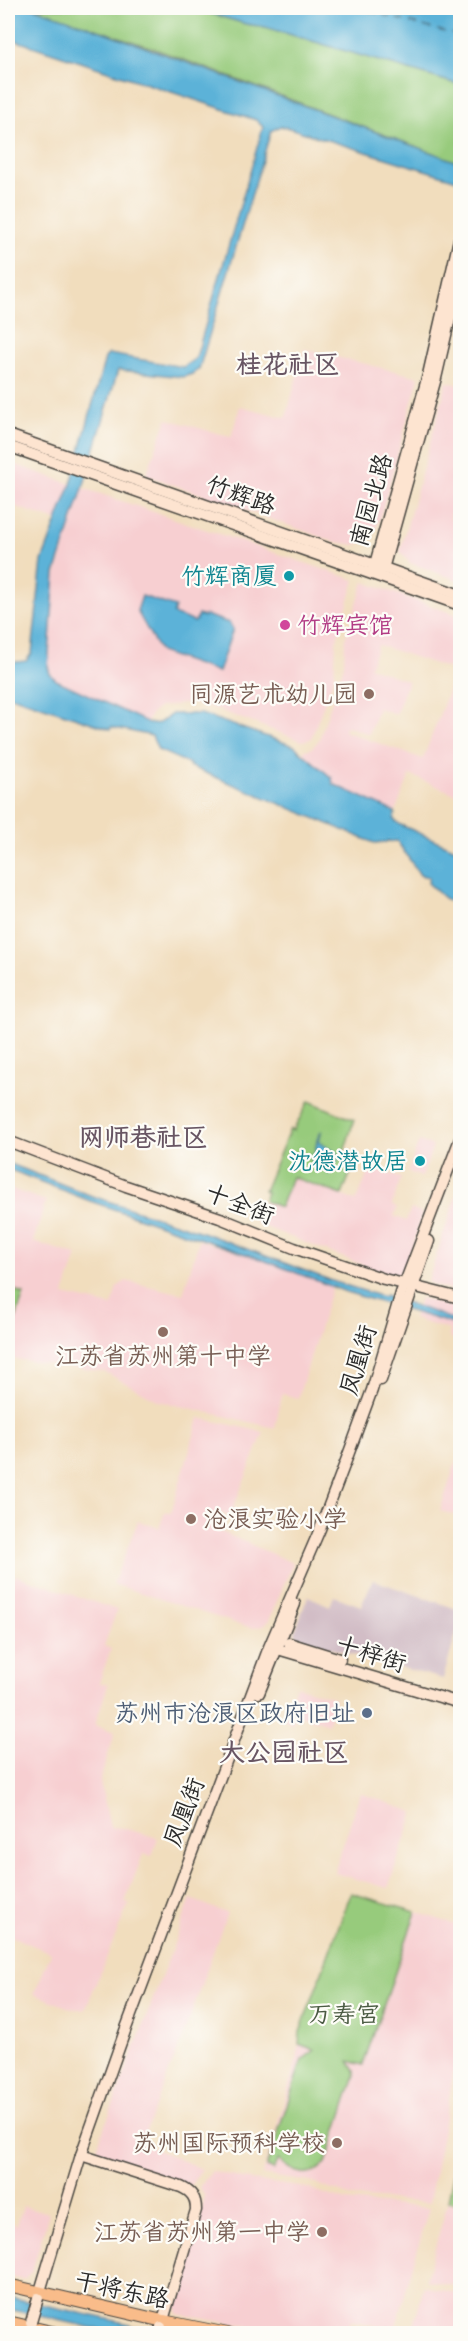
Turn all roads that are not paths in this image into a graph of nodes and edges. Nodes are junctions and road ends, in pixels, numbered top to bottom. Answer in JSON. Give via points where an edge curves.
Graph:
{"nodes":[{"id":1,"x":460,"y":234,"type":"edge"},
{"id":2,"x":460,"y":275,"type":"edge"},
{"id":3,"x":8,"y":435,"type":"edge"},
{"id":4,"x":8,"y":446,"type":"edge"},
{"id":5,"x":68,"y":461,"type":"junction"},
{"id":6,"x":376,"y":570,"type":"junction"},
{"id":7,"x":460,"y":595,"type":"edge"},
{"id":8,"x":460,"y":604,"type":"edge"},
{"id":9,"x":460,"y":1139,"type":"edge"},
{"id":10,"x":8,"y":1141,"type":"edge"},
{"id":11,"x":460,"y":1154,"type":"edge"},
{"id":12,"x":407,"y":1290,"type":"junction"},
{"id":13,"x":460,"y":1298,"type":"edge"},
{"id":14,"x":274,"y":1644,"type":"junction"},
{"id":15,"x":460,"y":1696,"type":"edge"},
{"id":16,"x":460,"y":1703,"type":"edge"},
{"id":17,"x":84,"y":2156,"type":"junction"},
{"id":18,"x":8,"y":2285,"type":"edge"},
{"id":19,"x":39,"y":2295,"type":"junction"},
{"id":20,"x":8,"y":2322,"type":"edge"},
{"id":21,"x":29,"y":2327,"type":"edge"},
{"id":22,"x":161,"y":2327,"type":"edge"},
{"id":23,"x":60,"y":2334,"type":"edge"},
{"id":24,"x":228,"y":2334,"type":"edge"}],
"edges":[{"from":1,"to":6,"type":"main road","name":"南园北路","via":[[428,375]]},
{"from":2,"to":6,"type":"main road","name":"南园北路","via":[[436,378]]},
{"from":3,"to":5,"type":"main road","name":"竹辉路"},
{"from":4,"to":5,"type":"main road","name":"竹辉路"},
{"from":5,"to":6,"type":"main road","name":"竹辉路"},
{"from":6,"to":7,"type":"main road","name":"竹辉路"},
{"from":6,"to":8,"type":"main road","name":"竹辉路"},
{"from":9,"to":12,"type":"main road"},
{"from":10,"to":12,"type":"main road","name":"十全街"},
{"from":11,"to":12,"type":"main road"},
{"from":12,"to":13,"type":"main road","name":"十全街"},
{"from":12,"to":14,"type":"main road","name":"凤凰街","via":[[346,1477]]},
{"from":14,"to":15,"type":"main road","name":"十梓街"},
{"from":14,"to":16,"type":"main road","name":"十梓街"},
{"from":14,"to":17,"type":"main road","name":"凤凰街"},
{"from":17,"to":19,"type":"main road","name":"凤凰街"},
{"from":17,"to":22,"type":"main road","via":[[181,2187],[194,2198],[196,2210]]},
{"from":18,"to":19,"type":"main road","name":"干将东路"},
{"from":19,"to":21,"type":"main road","name":"凤凰街","bridge":true},
{"from":19,"to":22,"type":"main road","name":"干将东路"},
{"from":20,"to":21,"type":"main road"},
{"from":21,"to":23,"type":"main road"},
{"from":22,"to":24,"type":"main road","name":"干将东路"}]}
